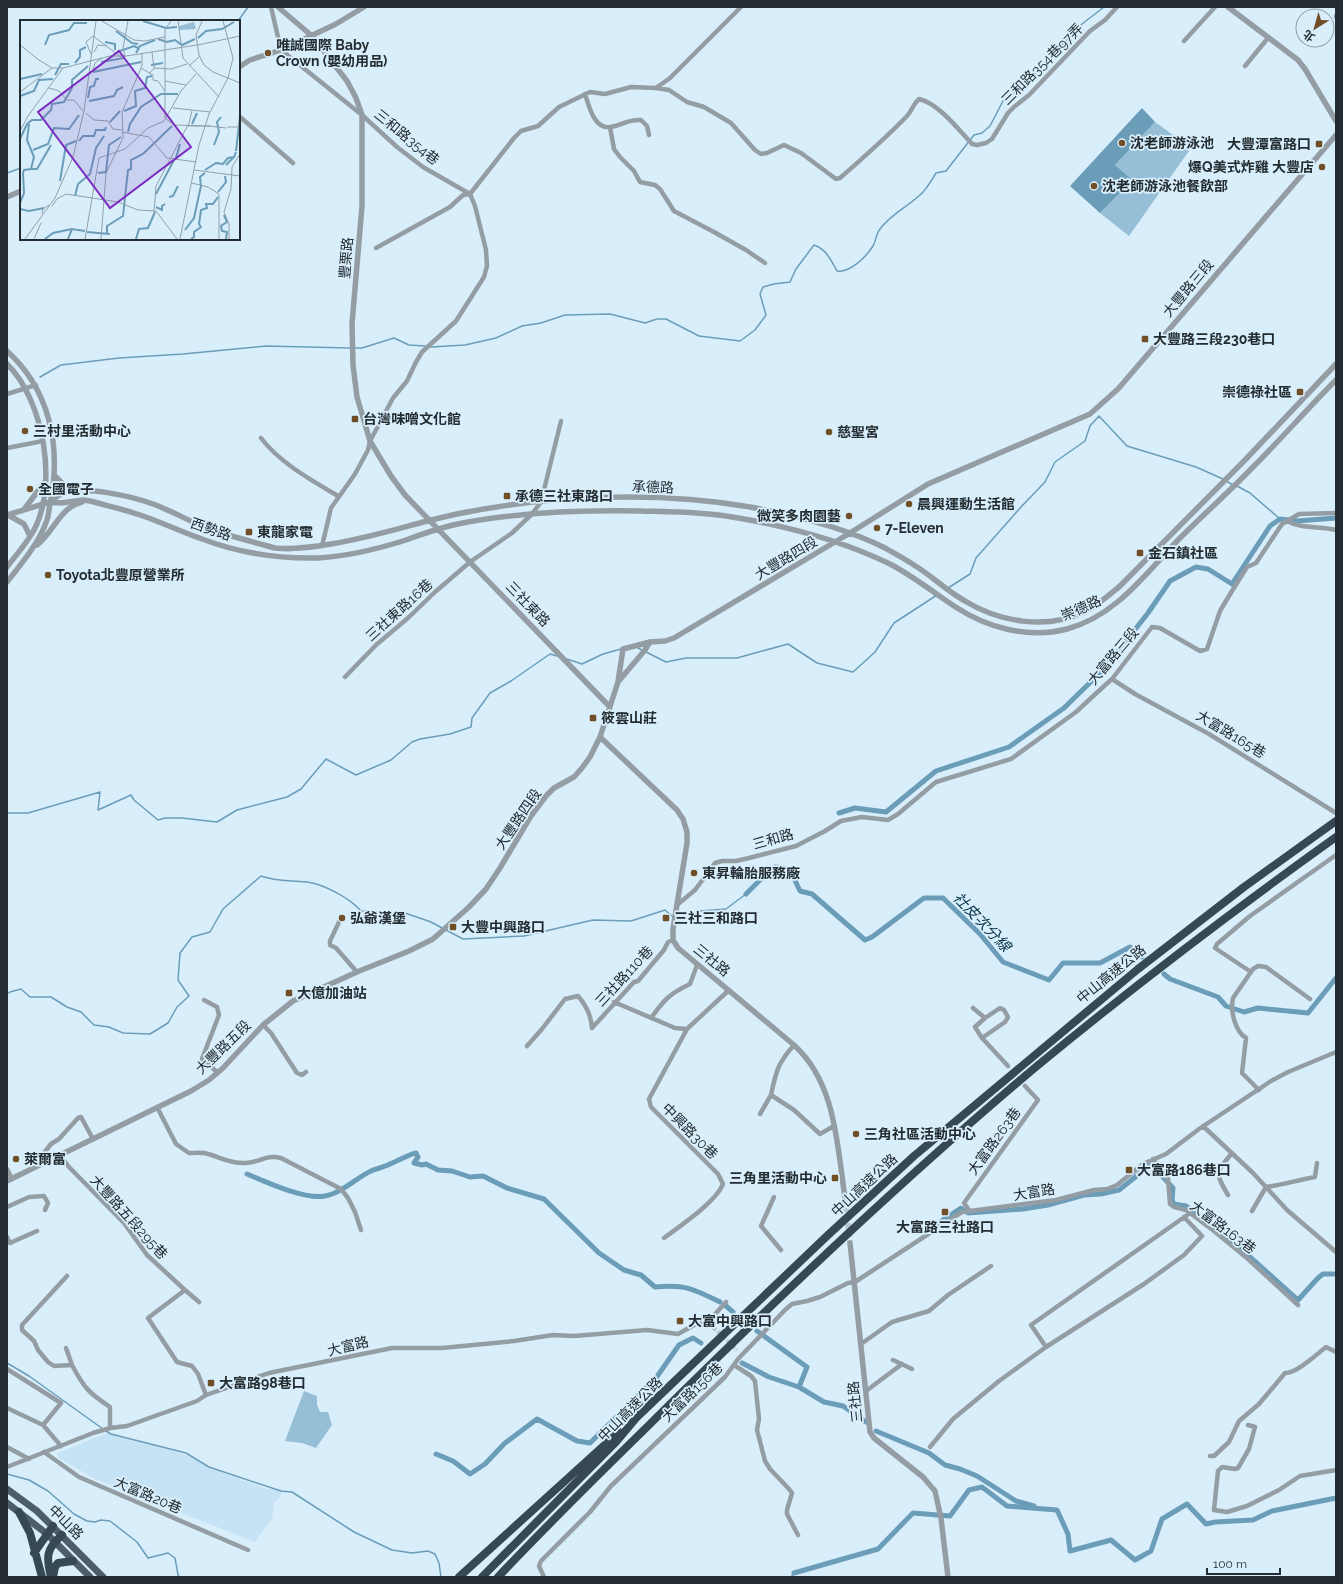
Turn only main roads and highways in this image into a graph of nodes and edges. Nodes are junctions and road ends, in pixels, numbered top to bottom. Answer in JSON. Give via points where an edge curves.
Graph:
{"nodes":[{"id":1,"x":1336,"y":821,"type":"edge"},
{"id":2,"x":1336,"y":837,"type":"edge"},
{"id":3,"x":637,"y":1417,"type":"junction"},
{"id":4,"x":7,"y":1489,"type":"edge"},
{"id":5,"x":7,"y":1503,"type":"edge"},
{"id":6,"x":19,"y":1512,"type":"junction"},
{"id":7,"x":53,"y":1526,"type":"junction"},
{"id":8,"x":46,"y":1534,"type":"junction"},
{"id":9,"x":62,"y":1535,"type":"junction"},
{"id":10,"x":54,"y":1541,"type":"junction"},
{"id":11,"x":34,"y":1553,"type":"junction"},
{"id":12,"x":74,"y":1561,"type":"junction"},
{"id":13,"x":42,"y":1577,"type":"edge"},
{"id":14,"x":52,"y":1577,"type":"edge"},
{"id":15,"x":90,"y":1577,"type":"edge"},
{"id":16,"x":104,"y":1577,"type":"edge"},
{"id":17,"x":459,"y":1577,"type":"edge"},
{"id":18,"x":482,"y":1577,"type":"edge"},
{"id":19,"x":498,"y":1577,"type":"edge"}],
"edges":[{"from":1,"to":3,"type":"highway","name":"中山高速公路","via":[[1244,887],[1138,969],[914,1156]]},
{"from":2,"to":19,"type":"highway","name":"中山高速公路","via":[[1147,978],[954,1138],[848,1233],[707,1367]]},
{"from":3,"to":17,"type":"highway"},
{"from":3,"to":18,"type":"highway","name":"中山高速公路","via":[[611,1447]]},
{"from":4,"to":7,"type":"main road","name":"中山路"},
{"from":5,"to":6,"type":"main road","name":"中山路"},
{"from":6,"to":8,"type":"main road","name":"中山路"},
{"from":6,"to":11,"type":"highway","via":[[30,1533]]},
{"from":7,"to":8,"type":"highway"},
{"from":7,"to":9,"type":"main road","name":"中山路"},
{"from":8,"to":10,"type":"main road","name":"中山路"},
{"from":8,"to":11,"type":"highway"},
{"from":9,"to":10,"type":"highway"},
{"from":9,"to":16,"type":"main road","name":"中山路"},
{"from":10,"to":12,"type":"main road","name":"中山路"},
{"from":10,"to":14,"type":"highway","via":[[48,1553],[48,1566]]},
{"from":11,"to":13,"type":"highway"},
{"from":12,"to":14,"type":"highway","via":[[58,1564]]},
{"from":12,"to":15,"type":"main road","name":"中山路"}]}
